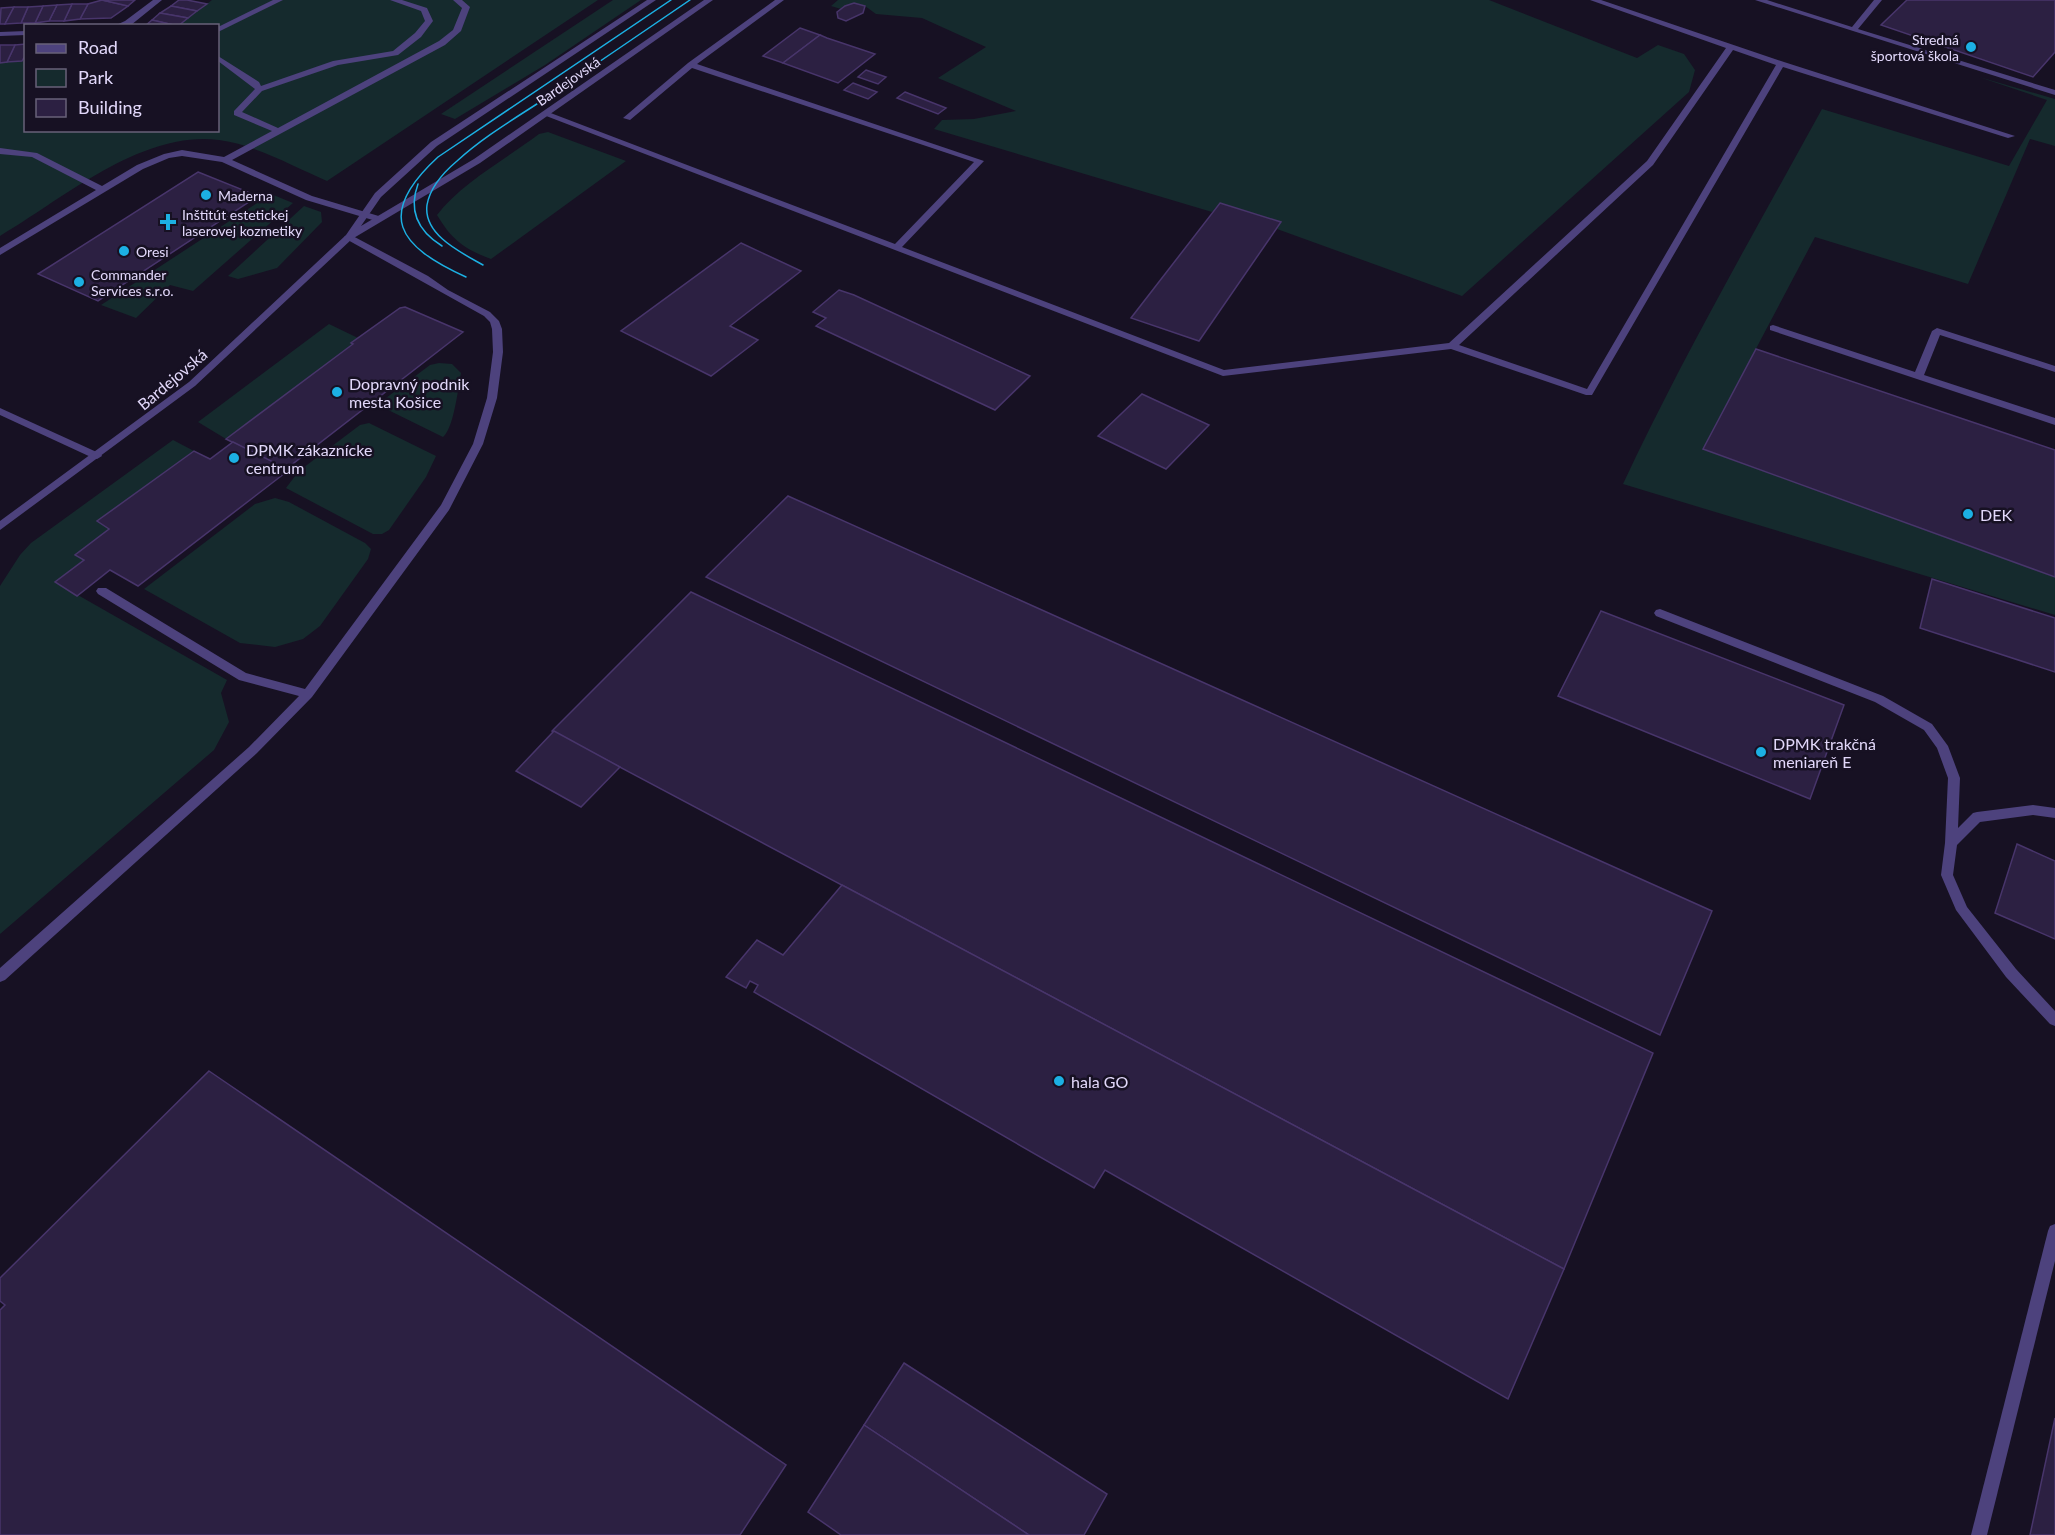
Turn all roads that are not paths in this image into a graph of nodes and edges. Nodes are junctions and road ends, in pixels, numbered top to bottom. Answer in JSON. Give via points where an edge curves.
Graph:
{"nodes":[{"id":1,"x":158,"y":0,"type":"edge"},
{"id":2,"x":279,"y":0,"type":"edge"},
{"id":3,"x":394,"y":0,"type":"edge"},
{"id":4,"x":457,"y":0,"type":"edge"},
{"id":5,"x":652,"y":0,"type":"edge"},
{"id":6,"x":709,"y":0,"type":"edge"},
{"id":7,"x":780,"y":0,"type":"edge"},
{"id":8,"x":1594,"y":0,"type":"edge"},
{"id":9,"x":1759,"y":0,"type":"edge"},
{"id":10,"x":1878,"y":0,"type":"edge"},
{"id":11,"x":125,"y":24,"type":"edge"},
{"id":12,"x":219,"y":30,"type":"edge"},
{"id":13,"x":1853,"y":30,"type":"junction"},
{"id":14,"x":24,"y":33,"type":"edge"},
{"id":15,"x":0,"y":34,"type":"edge"},
{"id":16,"x":418,"y":35,"type":"junction"},
{"id":17,"x":442,"y":43,"type":"junction"},
{"id":18,"x":1731,"y":46,"type":"junction"},
{"id":19,"x":219,"y":59,"type":"edge"},
{"id":20,"x":1781,"y":64,"type":"junction"},
{"id":21,"x":691,"y":65,"type":"junction"},
{"id":22,"x":2055,"y":81,"type":"edge"},
{"id":23,"x":259,"y":89,"type":"junction"},
{"id":24,"x":2051,"y":92,"type":"edge"},
{"id":25,"x":545,"y":114,"type":"junction"},
{"id":26,"x":627,"y":118,"type":"dead end"},
{"id":27,"x":278,"y":131,"type":"junction"},
{"id":28,"x":2011,"y":136,"type":"dead end"},
{"id":29,"x":0,"y":151,"type":"edge"},
{"id":30,"x":225,"y":160,"type":"junction"},
{"id":31,"x":103,"y":190,"type":"junction"},
{"id":32,"x":363,"y":216,"type":"junction"},
{"id":33,"x":379,"y":219,"type":"junction"},
{"id":34,"x":349,"y":237,"type":"junction"},
{"id":35,"x":896,"y":248,"type":"junction"},
{"id":36,"x":0,"y":252,"type":"edge"},
{"id":37,"x":1773,"y":328,"type":"dead end"},
{"id":38,"x":1452,"y":346,"type":"junction"},
{"id":39,"x":2055,"y":369,"type":"edge"},
{"id":40,"x":1918,"y":377,"type":"junction"},
{"id":41,"x":0,"y":411,"type":"edge"},
{"id":42,"x":2055,"y":422,"type":"edge"},
{"id":43,"x":97,"y":456,"type":"junction"},
{"id":44,"x":0,"y":526,"type":"edge"},
{"id":45,"x":102,"y":591,"type":"dead end"},
{"id":46,"x":1660,"y":613,"type":"dead end"},
{"id":47,"x":308,"y":694,"type":"junction"},
{"id":48,"x":2055,"y":813,"type":"edge"},
{"id":49,"x":1952,"y":843,"type":"junction"},
{"id":50,"x":0,"y":976,"type":"edge"},
{"id":51,"x":2055,"y":1020,"type":"edge"},
{"id":52,"x":2055,"y":1231,"type":"edge"},
{"id":53,"x":1979,"y":1535,"type":"edge"}],
"edges":[{"from":1,"to":11,"type":"street"},
{"from":2,"to":12,"type":"street"},
{"from":3,"to":16,"type":"street","via":[[424,10],[429,21]]},
{"from":4,"to":17,"type":"street","via":[[466,7],[457,31]]},
{"from":5,"to":32,"type":"street","name":"Bardejovská","via":[[434,144],[378,195]]},
{"from":6,"to":25,"type":"street","name":"Bardejovská"},
{"from":7,"to":21,"type":"street"},
{"from":8,"to":18,"type":"street"},
{"from":9,"to":13,"type":"street"},
{"from":10,"to":13,"type":"street"},
{"from":13,"to":24,"type":"street"},
{"from":14,"to":15,"type":"street"},
{"from":16,"to":17,"type":"street"},
{"from":16,"to":23,"type":"street","via":[[395,53],[336,63]]},
{"from":17,"to":27,"type":"street"},
{"from":18,"to":20,"type":"street"},
{"from":18,"to":38,"type":"street","via":[[1650,163]]},
{"from":19,"to":23,"type":"street"},
{"from":20,"to":28,"type":"street"},
{"from":20,"to":38,"type":"street","via":[[1589,393]]},
{"from":21,"to":26,"type":"street"},
{"from":21,"to":35,"type":"street","via":[[980,161]]},
{"from":22,"to":24,"type":"street"},
{"from":23,"to":27,"type":"street","via":[[237,113]]},
{"from":25,"to":33,"type":"street","name":"Bardejovská","via":[[477,161]]},
{"from":25,"to":35,"type":"street"},
{"from":27,"to":30,"type":"street"},
{"from":29,"to":31,"type":"street","via":[[34,155]]},
{"from":30,"to":31,"type":"street","via":[[197,154],[167,156]]},
{"from":30,"to":32,"type":"street","via":[[309,198]]},
{"from":31,"to":36,"type":"street"},
{"from":32,"to":33,"type":"street"},
{"from":32,"to":34,"type":"street","name":"Bardejovská"},
{"from":33,"to":34,"type":"street","name":"Bardejovská"},
{"from":34,"to":43,"type":"street","name":"Bardejovská","via":[[192,384]]},
{"from":34,"to":47,"type":"street","via":[[487,314],[497,329],[498,352],[492,398],[478,444],[445,507]]},
{"from":35,"to":38,"type":"street","via":[[1223,373]]},
{"from":37,"to":40,"type":"street"},
{"from":39,"to":40,"type":"street","via":[[1937,331]]},
{"from":40,"to":42,"type":"street"},
{"from":41,"to":43,"type":"street"},
{"from":43,"to":44,"type":"street","name":"Bardejovská"},
{"from":45,"to":47,"type":"street","via":[[243,677]]},
{"from":46,"to":49,"type":"street","via":[[1879,699],[1928,727],[1942,746],[1954,778]]},
{"from":47,"to":50,"type":"street","via":[[253,750]]},
{"from":48,"to":49,"type":"street","via":[[2033,810],[1977,817]]},
{"from":49,"to":51,"type":"street","via":[[1947,875],[1962,910],[2011,973]]},
{"from":52,"to":53,"type":"street"}]}
